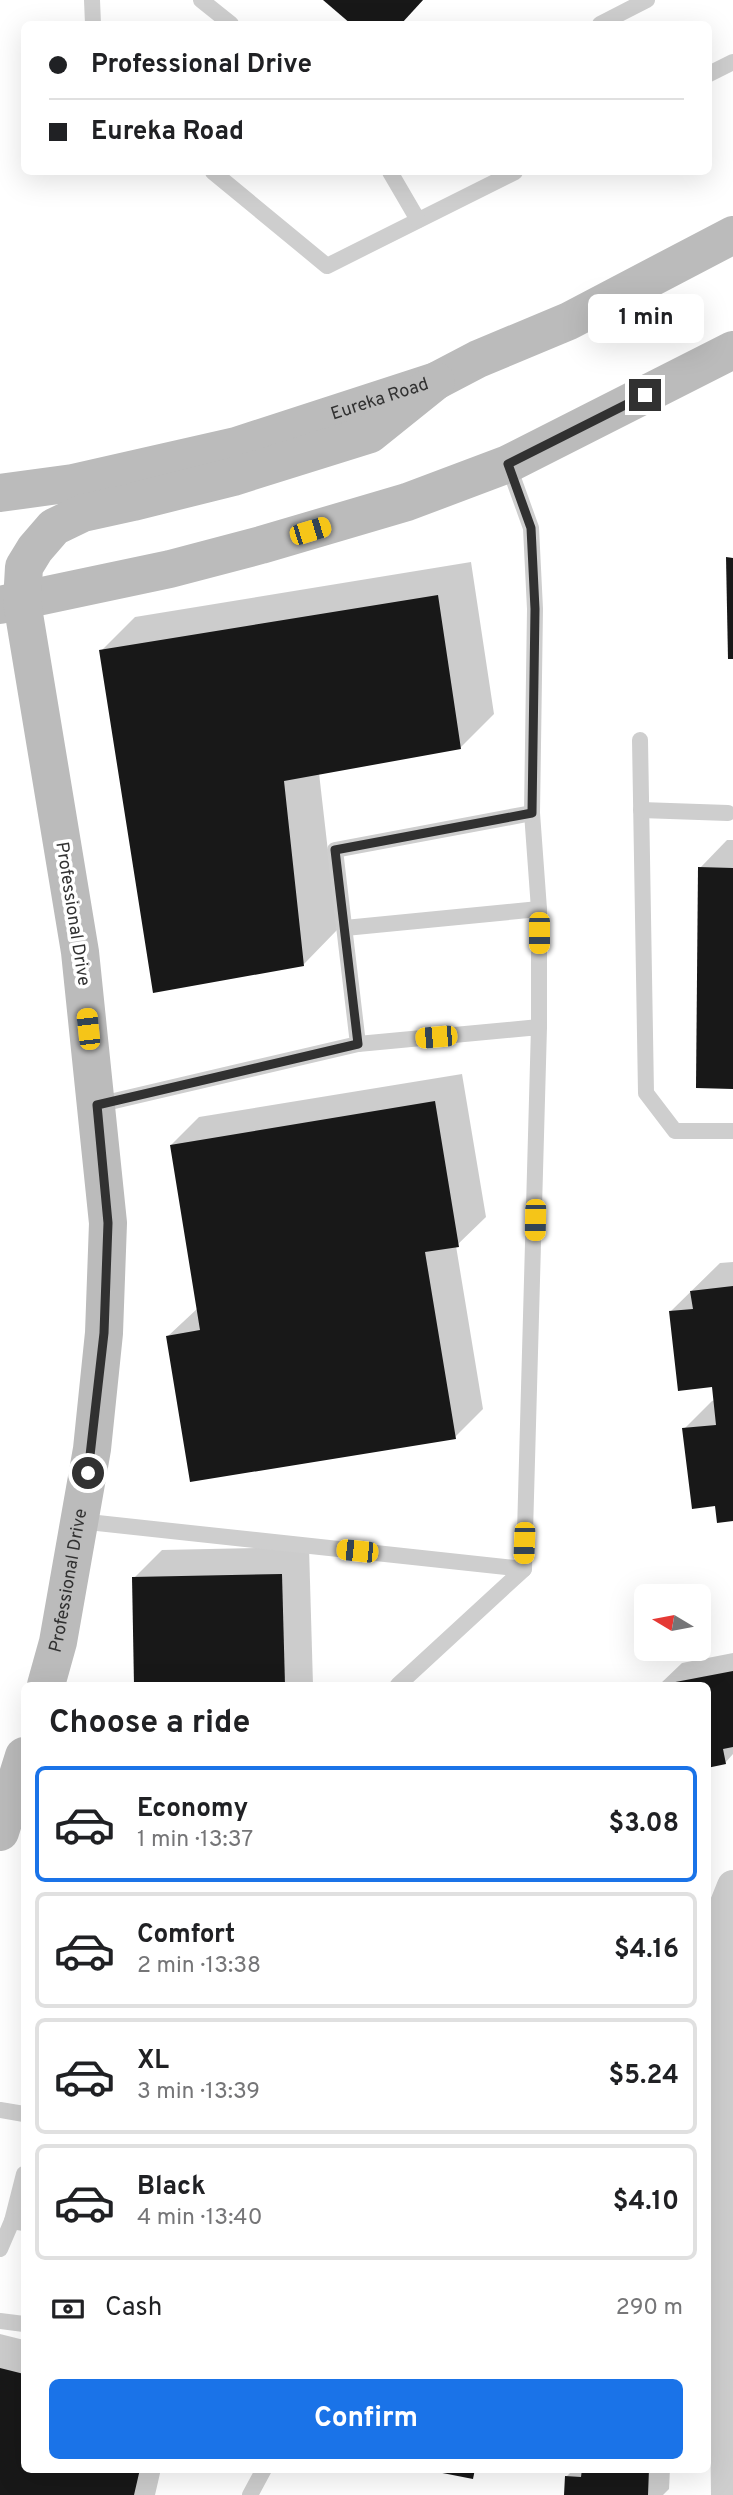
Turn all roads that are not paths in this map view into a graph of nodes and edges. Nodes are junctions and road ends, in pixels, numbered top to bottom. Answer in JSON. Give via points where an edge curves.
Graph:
{"nodes":[{"id":1,"x":92,"y":0,"type":"edge"},
{"id":2,"x":201,"y":0,"type":"edge"},
{"id":3,"x":647,"y":0,"type":"edge"},
{"id":4,"x":93,"y":21,"type":"edge"},
{"id":5,"x":227,"y":21,"type":"edge"},
{"id":6,"x":606,"y":21,"type":"edge"},
{"id":7,"x":733,"y":62,"type":"edge"},
{"id":8,"x":712,"y":72,"type":"edge"},
{"id":9,"x":217,"y":175,"type":"edge"},
{"id":10,"x":392,"y":175,"type":"edge"},
{"id":11,"x":509,"y":175,"type":"edge"},
{"id":12,"x":418,"y":220,"type":"junction"},
{"id":13,"x":733,"y":235,"type":"edge"},
{"id":14,"x":733,"y":350,"type":"edge"},
{"id":15,"x":436,"y":380,"type":"junction"},
{"id":16,"x":508,"y":464,"type":"junction"},
{"id":17,"x":0,"y":493,"type":"edge"},
{"id":18,"x":11,"y":604,"type":"edge"},
{"id":19,"x":640,"y":740,"type":"dead end"},
{"id":20,"x":641,"y":810,"type":"junction"},
{"id":21,"x":532,"y":813,"type":"junction"},
{"id":22,"x":729,"y":813,"type":"dead end"},
{"id":23,"x":539,"y":909,"type":"junction"},
{"id":24,"x":345,"y":928,"type":"junction"},
{"id":25,"x":539,"y":1027,"type":"junction"},
{"id":26,"x":358,"y":1044,"type":"junction"},
{"id":27,"x":97,"y":1105,"type":"junction"},
{"id":28,"x":733,"y":1130,"type":"edge"},
{"id":29,"x":79,"y":1521,"type":"junction"},
{"id":30,"x":524,"y":1569,"type":"junction"},
{"id":31,"x":47,"y":1682,"type":"edge"},
{"id":32,"x":401,"y":1682,"type":"edge"},
{"id":33,"x":21,"y":1766,"type":"edge"},
{"id":34,"x":0,"y":1832,"type":"edge"},
{"id":35,"x":733,"y":1886,"type":"edge"},
{"id":36,"x":0,"y":2110,"type":"edge"},
{"id":37,"x":21,"y":2114,"type":"edge"},
{"id":38,"x":21,"y":2198,"type":"edge"},
{"id":39,"x":18,"y":2222,"type":"edge"},
{"id":40,"x":0,"y":2249,"type":"edge"},
{"id":41,"x":721,"y":2296,"type":"edge"},
{"id":42,"x":0,"y":2321,"type":"edge"},
{"id":43,"x":21,"y":2324,"type":"edge"},
{"id":44,"x":262,"y":2473,"type":"edge"},
{"id":45,"x":250,"y":2495,"type":"edge"},
{"id":46,"x":727,"y":2495,"type":"edge"}],
"edges":[{"from":1,"to":4,"type":"lane"},
{"from":2,"to":5,"type":"lane"},
{"from":3,"to":6,"type":"lane"},
{"from":7,"to":8,"type":"lane"},
{"from":9,"to":12,"type":"lane","via":[[327,265]]},
{"from":10,"to":12,"type":"lane"},
{"from":11,"to":12,"type":"lane"},
{"from":13,"to":15,"type":"main road","name":"Eureka Road","via":[[569,321]]},
{"from":14,"to":16,"type":"main road"},
{"from":15,"to":17,"type":"main road","name":"Eureka Road","via":[[236,446],[73,483]]},
{"from":15,"to":18,"type":"main road","name":"Professional Drive","via":[[370,434],[233,477],[83,513],[54,527],[24,568]]},
{"from":16,"to":18,"type":"main road","via":[[407,502],[261,545]]},
{"from":16,"to":21,"type":"lane","via":[[531,528],[535,609]]},
{"from":18,"to":27,"type":"main road","name":"Professional Drive","via":[[80,952]]},
{"from":19,"to":20,"type":"lane"},
{"from":20,"to":22,"type":"lane"},
{"from":20,"to":28,"type":"lane","via":[[646,1093],[675,1131]]},
{"from":21,"to":23,"type":"lane"},
{"from":21,"to":24,"type":"lane","via":[[335,850]]},
{"from":23,"to":24,"type":"lane"},
{"from":23,"to":25,"type":"lane"},
{"from":24,"to":26,"type":"lane"},
{"from":25,"to":26,"type":"lane"},
{"from":25,"to":30,"type":"lane"},
{"from":26,"to":27,"type":"lane"},
{"from":27,"to":29,"type":"main road","name":"Professional Drive","via":[[108,1223],[104,1333]]},
{"from":29,"to":30,"type":"lane"},
{"from":29,"to":31,"type":"main road","name":"Professional Drive"},
{"from":30,"to":32,"type":"lane"},
{"from":33,"to":34,"type":"main road"},
{"from":35,"to":41,"type":"street","via":[[720,1916]]},
{"from":36,"to":37,"type":"lane"},
{"from":38,"to":39,"type":"lane"},
{"from":39,"to":40,"type":"lane"},
{"from":41,"to":46,"type":"street"},
{"from":42,"to":43,"type":"lane"},
{"from":44,"to":45,"type":"lane"}]}
